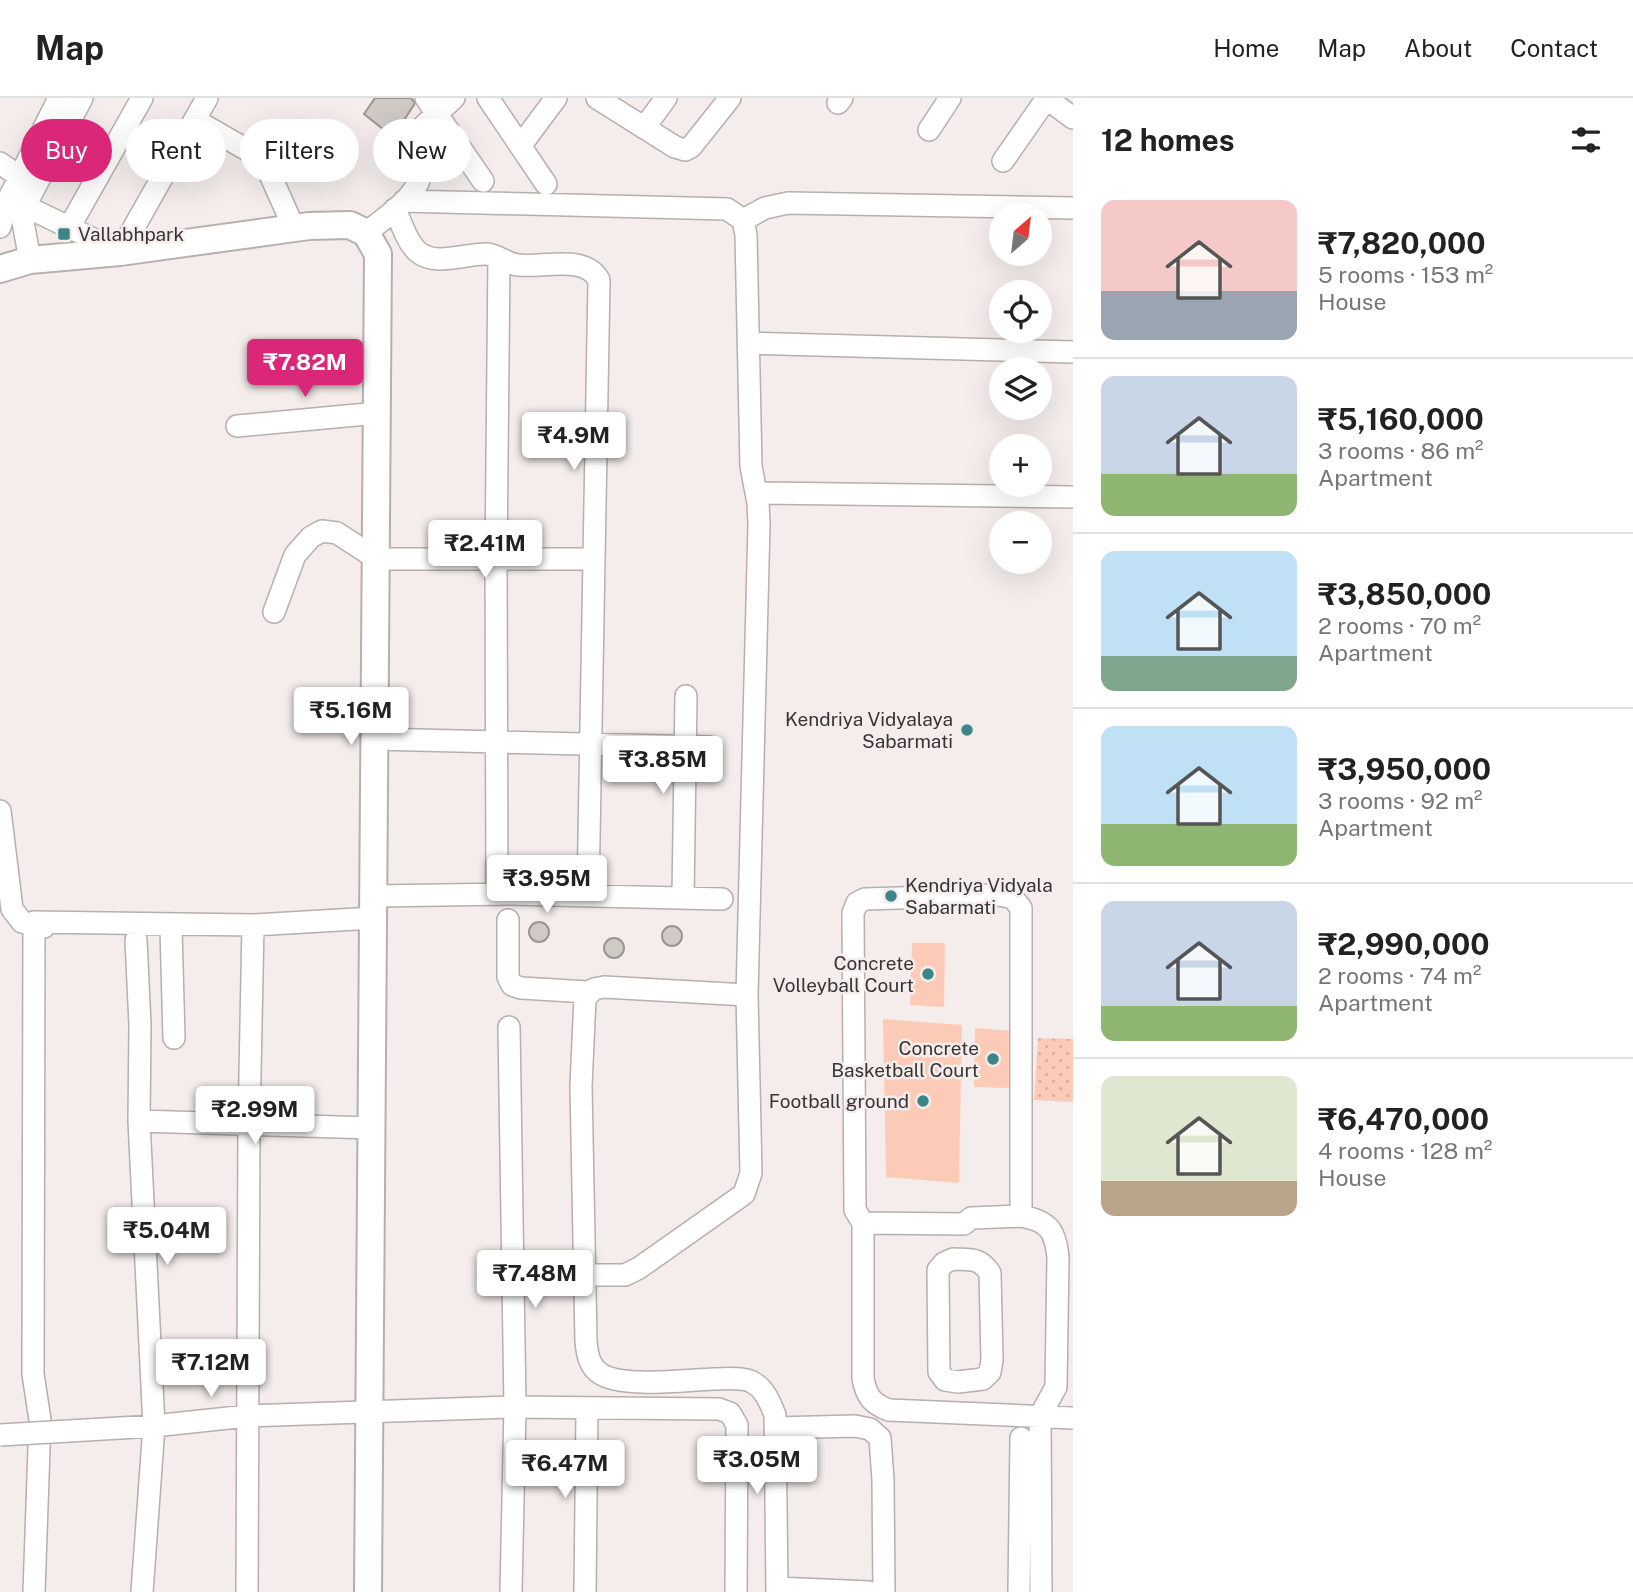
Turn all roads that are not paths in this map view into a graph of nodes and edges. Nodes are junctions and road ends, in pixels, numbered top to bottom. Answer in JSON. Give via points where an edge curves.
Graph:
{"nodes":[{"id":1,"x":82,"y":98,"type":"edge"},
{"id":2,"x":142,"y":98,"type":"edge"},
{"id":3,"x":208,"y":98,"type":"edge"},
{"id":4,"x":454,"y":98,"type":"edge"},
{"id":5,"x":488,"y":98,"type":"edge"},
{"id":6,"x":556,"y":98,"type":"edge"},
{"id":7,"x":666,"y":98,"type":"edge"},
{"id":8,"x":730,"y":98,"type":"edge"},
{"id":9,"x":950,"y":98,"type":"edge"},
{"id":10,"x":1046,"y":98,"type":"edge"},
{"id":11,"x":54,"y":100,"type":"edge"},
{"id":12,"x":610,"y":101,"type":"edge"},
{"id":13,"x":432,"y":106,"type":"edge"},
{"id":14,"x":1073,"y":118,"type":"edge"},
{"id":15,"x":196,"y":119,"type":"edge"},
{"id":16,"x":645,"y":128,"type":"junction"},
{"id":17,"x":929,"y":130,"type":"dead end"},
{"id":18,"x":226,"y":138,"type":"edge"},
{"id":19,"x":521,"y":145,"type":"junction"},
{"id":20,"x":1003,"y":161,"type":"dead end"},
{"id":21,"x":0,"y":163,"type":"edge"},
{"id":22,"x":20,"y":177,"type":"junction"},
{"id":23,"x":483,"y":181,"type":"dead end"},
{"id":24,"x":160,"y":182,"type":"edge"},
{"id":25,"x":546,"y":184,"type":"dead end"},
{"id":26,"x":399,"y":205,"type":"junction"},
{"id":27,"x":25,"y":206,"type":"junction"},
{"id":28,"x":1073,"y":208,"type":"edge"},
{"id":29,"x":743,"y":220,"type":"junction"},
{"id":30,"x":70,"y":226,"type":"junction"},
{"id":31,"x":0,"y":227,"type":"edge"},
{"id":32,"x":294,"y":228,"type":"junction"},
{"id":33,"x":366,"y":233,"type":"junction"},
{"id":34,"x":120,"y":252,"type":"junction"},
{"id":35,"x":499,"y":258,"type":"junction"},
{"id":36,"x":30,"y":260,"type":"junction"},
{"id":37,"x":0,"y":269,"type":"edge"},
{"id":38,"x":748,"y":343,"type":"junction"},
{"id":39,"x":1073,"y":352,"type":"edge"},
{"id":40,"x":378,"y":413,"type":"junction"},
{"id":41,"x":237,"y":426,"type":"dead end"},
{"id":42,"x":756,"y":494,"type":"junction"},
{"id":43,"x":1073,"y":497,"type":"edge"},
{"id":44,"x":594,"y":558,"type":"junction"},
{"id":45,"x":377,"y":559,"type":"junction"},
{"id":46,"x":496,"y":559,"type":"junction"},
{"id":47,"x":274,"y":612,"type":"dead end"},
{"id":48,"x":686,"y":696,"type":"dead end"},
{"id":49,"x":375,"y":739,"type":"junction"},
{"id":50,"x":497,"y":742,"type":"junction"},
{"id":51,"x":591,"y":743,"type":"junction"},
{"id":52,"x":685,"y":746,"type":"junction"},
{"id":53,"x":709,"y":747,"type":"dead end"},
{"id":54,"x":0,"y":811,"type":"edge"},
{"id":55,"x":497,"y":894,"type":"junction"},
{"id":56,"x":588,"y":894,"type":"junction"},
{"id":57,"x":682,"y":897,"type":"junction"},
{"id":58,"x":722,"y":899,"type":"dead end"},
{"id":59,"x":373,"y":916,"type":"junction"},
{"id":60,"x":508,"y":920,"type":"dead end"},
{"id":61,"x":36,"y":926,"type":"junction"},
{"id":62,"x":136,"y":928,"type":"junction"},
{"id":63,"x":253,"y":928,"type":"junction"},
{"id":64,"x":171,"y":929,"type":"junction"},
{"id":65,"x":588,"y":992,"type":"junction"},
{"id":66,"x":747,"y":995,"type":"junction"},
{"id":67,"x":509,"y":1027,"type":"dead end"},
{"id":68,"x":174,"y":1038,"type":"dead end"},
{"id":69,"x":139,"y":1121,"type":"junction"},
{"id":70,"x":248,"y":1125,"type":"junction"},
{"id":71,"x":372,"y":1128,"type":"junction"},
{"id":72,"x":40,"y":1149,"type":"dead end"},
{"id":73,"x":1021,"y":1216,"type":"junction"},
{"id":74,"x":863,"y":1223,"type":"junction"},
{"id":75,"x":964,"y":1224,"type":"junction"},
{"id":76,"x":964,"y":1260,"type":"junction"},
{"id":77,"x":584,"y":1275,"type":"junction"},
{"id":78,"x":515,"y":1407,"type":"junction"},
{"id":79,"x":587,"y":1409,"type":"junction"},
{"id":80,"x":371,"y":1413,"type":"junction"},
{"id":81,"x":247,"y":1416,"type":"junction"},
{"id":82,"x":1040,"y":1416,"type":"junction"},
{"id":83,"x":1073,"y":1418,"type":"edge"},
{"id":84,"x":154,"y":1426,"type":"junction"},
{"id":85,"x":775,"y":1429,"type":"junction"},
{"id":86,"x":0,"y":1435,"type":"edge"},
{"id":87,"x":1021,"y":1438,"type":"dead end"},
{"id":88,"x":776,"y":1591,"type":"edge"},
{"id":89,"x":34,"y":1592,"type":"edge"},
{"id":90,"x":142,"y":1592,"type":"edge"},
{"id":91,"x":247,"y":1592,"type":"edge"},
{"id":92,"x":368,"y":1592,"type":"edge"},
{"id":93,"x":511,"y":1592,"type":"edge"},
{"id":94,"x":585,"y":1592,"type":"edge"},
{"id":95,"x":736,"y":1592,"type":"edge"},
{"id":96,"x":869,"y":1592,"type":"edge"},
{"id":97,"x":884,"y":1592,"type":"edge"},
{"id":98,"x":1018,"y":1592,"type":"edge"},
{"id":99,"x":1041,"y":1592,"type":"edge"}],
"edges":[{"from":1,"to":27,"type":"street"},
{"from":2,"to":30,"type":"street"},
{"from":3,"to":15,"type":"street"},
{"from":4,"to":13,"type":"street"},
{"from":5,"to":19,"type":"street"},
{"from":6,"to":19,"type":"street"},
{"from":7,"to":16,"type":"street"},
{"from":8,"to":16,"type":"street","via":[[691,148],[675,147]]},
{"from":9,"to":17,"type":"street"},
{"from":10,"to":14,"type":"street"},
{"from":10,"to":20,"type":"street"},
{"from":11,"to":22,"type":"street"},
{"from":12,"to":16,"type":"street"},
{"from":13,"to":23,"type":"street"},
{"from":13,"to":26,"type":"street","via":[[415,137],[422,173]]},
{"from":18,"to":32,"type":"street","via":[[263,159]]},
{"from":19,"to":25,"type":"street"},
{"from":21,"to":22,"type":"street"},
{"from":22,"to":31,"type":"street"},
{"from":24,"to":34,"type":"street"},
{"from":26,"to":29,"type":"street","via":[[727,209]]},
{"from":26,"to":33,"type":"street"},
{"from":26,"to":35,"type":"street","via":[[420,255],[448,259],[488,254]]},
{"from":27,"to":30,"type":"street"},
{"from":27,"to":36,"type":"street"},
{"from":28,"to":29,"type":"street","via":[[788,203]]},
{"from":29,"to":38,"type":"street"},
{"from":30,"to":34,"type":"street"},
{"from":32,"to":33,"type":"main road","via":[[350,225]]},
{"from":32,"to":34,"type":"main road"},
{"from":33,"to":40,"type":"main road","via":[[377,254]]},
{"from":34,"to":36,"type":"main road"},
{"from":35,"to":44,"type":"street","via":[[520,266],[583,265],[599,280]]},
{"from":35,"to":46,"type":"street"},
{"from":36,"to":37,"type":"main road"},
{"from":38,"to":39,"type":"street"},
{"from":38,"to":42,"type":"street","via":[[751,466]]},
{"from":40,"to":41,"type":"street"},
{"from":40,"to":45,"type":"main road"},
{"from":42,"to":43,"type":"street"},
{"from":42,"to":66,"type":"street","via":[[759,524]]},
{"from":44,"to":46,"type":"street"},
{"from":44,"to":51,"type":"street"},
{"from":45,"to":46,"type":"street"},
{"from":45,"to":47,"type":"street","via":[[337,533],[317,533],[295,555]]},
{"from":45,"to":49,"type":"main road"},
{"from":46,"to":50,"type":"street"},
{"from":48,"to":52,"type":"street"},
{"from":49,"to":50,"type":"street"},
{"from":49,"to":59,"type":"main road"},
{"from":50,"to":51,"type":"street"},
{"from":50,"to":55,"type":"street"},
{"from":51,"to":52,"type":"street"},
{"from":51,"to":56,"type":"street"},
{"from":52,"to":53,"type":"street"},
{"from":52,"to":57,"type":"street"},
{"from":54,"to":61,"type":"street","via":[[12,909],[22,922]]},
{"from":55,"to":56,"type":"street"},
{"from":55,"to":59,"type":"street"},
{"from":56,"to":57,"type":"street"},
{"from":57,"to":58,"type":"street"},
{"from":59,"to":63,"type":"street"},
{"from":59,"to":71,"type":"main road"},
{"from":60,"to":65,"type":"street","via":[[508,977],[512,985]]},
{"from":61,"to":62,"type":"street","via":[[34,922]]},
{"from":61,"to":64,"type":"street"},
{"from":61,"to":72,"type":"street"},
{"from":61,"to":89,"type":"street","via":[[33,1374],[40,1420]]},
{"from":62,"to":63,"type":"street"},
{"from":62,"to":69,"type":"street"},
{"from":63,"to":64,"type":"street"},
{"from":63,"to":70,"type":"street"},
{"from":64,"to":68,"type":"street"},
{"from":65,"to":66,"type":"street","via":[[604,988]]},
{"from":65,"to":77,"type":"street","via":[[583,1006],[581,1086]]},
{"from":66,"to":77,"type":"street","via":[[751,1173],[744,1194],[639,1268],[625,1275]]},
{"from":67,"to":78,"type":"street"},
{"from":69,"to":70,"type":"street"},
{"from":69,"to":84,"type":"street"},
{"from":70,"to":71,"type":"street"},
{"from":70,"to":81,"type":"street"},
{"from":71,"to":80,"type":"main road"},
{"from":73,"to":74,"type":"street","via":[[1021,908],[1013,898],[1000,895],[865,899],[857,903],[852,928],[855,1210]]},
{"from":73,"to":75,"type":"street","via":[[971,1218]]},
{"from":73,"to":82,"type":"street","via":[[1050,1228],[1058,1257],[1056,1387]]},
{"from":74,"to":75,"type":"street"},
{"from":74,"to":82,"type":"street","via":[[863,1378],[874,1405],[905,1412]]},
{"from":75,"to":76,"type":"street"},
{"from":76,"to":76,"type":"street","via":[[983,1263],[990,1273],[992,1360],[983,1379],[958,1382],[945,1380],[939,1372],[937,1282],[944,1262]]},
{"from":77,"to":85,"type":"street","via":[[588,1358],[599,1373],[642,1382],[734,1378],[751,1382],[767,1395]]},
{"from":78,"to":79,"type":"street"},
{"from":78,"to":80,"type":"street"},
{"from":78,"to":93,"type":"street"},
{"from":79,"to":94,"type":"street"},
{"from":79,"to":95,"type":"street","via":[[719,1409],[730,1413],[737,1425]]},
{"from":80,"to":81,"type":"street"},
{"from":80,"to":92,"type":"main road"},
{"from":81,"to":84,"type":"street"},
{"from":81,"to":91,"type":"street"},
{"from":82,"to":83,"type":"street"},
{"from":82,"to":99,"type":"street"},
{"from":84,"to":86,"type":"street","bridge":true},
{"from":84,"to":90,"type":"street"},
{"from":85,"to":88,"type":"street"},
{"from":85,"to":97,"type":"street","via":[[855,1426],[870,1429],[880,1438]]},
{"from":87,"to":98,"type":"street"},
{"from":88,"to":96,"type":"street"}]}
